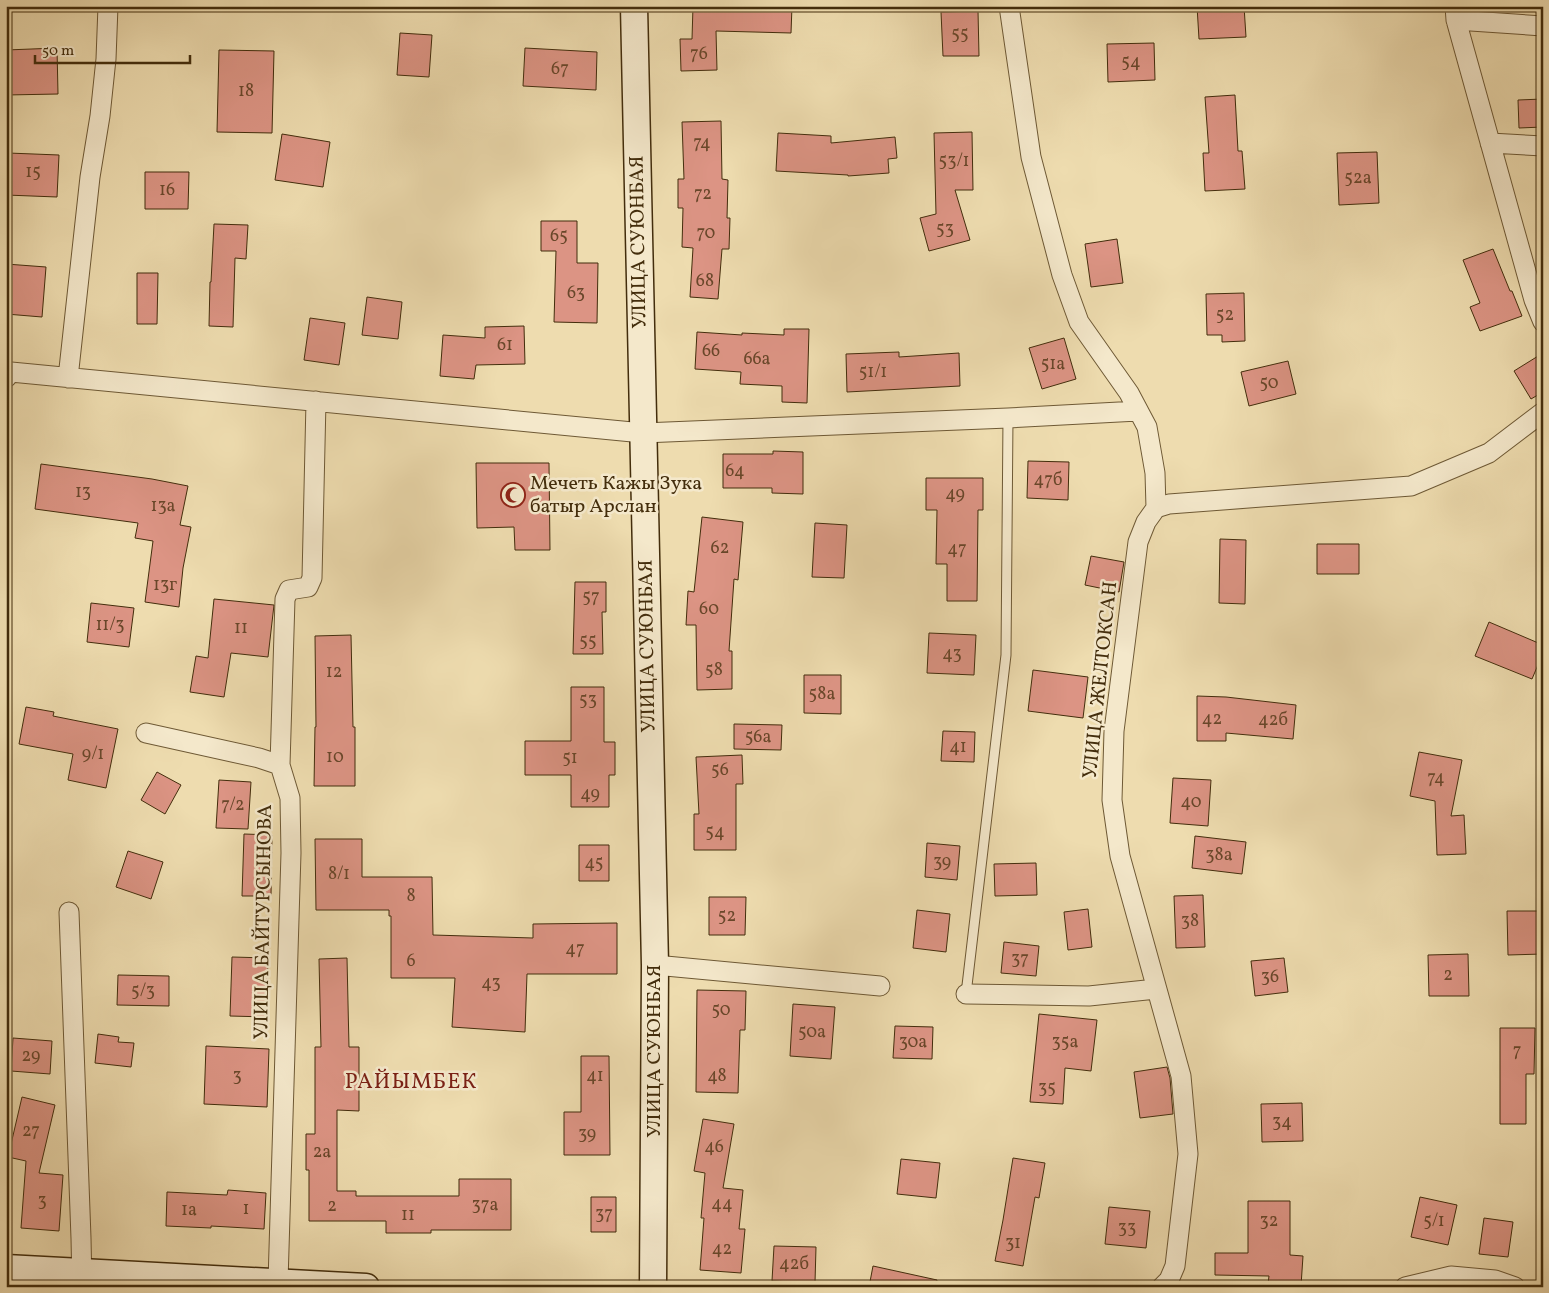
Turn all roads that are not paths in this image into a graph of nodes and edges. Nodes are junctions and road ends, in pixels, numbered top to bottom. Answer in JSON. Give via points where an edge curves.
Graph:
{"nodes":[{"id":1,"x":108,"y":6,"type":"edge"},
{"id":2,"x":634,"y":6,"type":"edge"},
{"id":3,"x":1008,"y":6,"type":"edge"},
{"id":4,"x":1456,"y":13,"type":"edge"},
{"id":5,"x":1543,"y":26,"type":"edge"},
{"id":6,"x":1490,"y":143,"type":"junction"},
{"id":7,"x":1543,"y":146,"type":"edge"},
{"id":8,"x":1543,"y":322,"type":"edge"},
{"id":9,"x":6,"y":378,"type":"edge"},
{"id":10,"x":68,"y":378,"type":"junction"},
{"id":11,"x":316,"y":401,"type":"junction"},
{"id":12,"x":1138,"y":411,"type":"junction"},
{"id":13,"x":1543,"y":412,"type":"edge"},
{"id":14,"x":1008,"y":418,"type":"junction"},
{"id":15,"x":643,"y":433,"type":"junction"},
{"id":16,"x":1156,"y":508,"type":"junction"},
{"id":17,"x":146,"y":733,"type":"dead end"},
{"id":18,"x":280,"y":765,"type":"junction"},
{"id":19,"x":69,"y":912,"type":"dead end"},
{"id":20,"x":655,"y":965,"type":"junction"},
{"id":21,"x":880,"y":986,"type":"dead end"},
{"id":22,"x":1156,"y":989,"type":"junction"},
{"id":23,"x":966,"y":994,"type":"joint"},
{"id":24,"x":6,"y":1268,"type":"edge"},
{"id":25,"x":82,"y":1280,"type":"edge"},
{"id":26,"x":278,"y":1282,"type":"junction"},
{"id":27,"x":366,"y":1287,"type":"edge"},
{"id":28,"x":654,"y":1287,"type":"edge"},
{"id":29,"x":1162,"y":1287,"type":"edge"},
{"id":30,"x":1405,"y":1287,"type":"edge"},
{"id":31,"x":1516,"y":1287,"type":"edge"}],
"edges":[{"from":1,"to":10,"type":"street","via":[[100,116],[90,177]]},
{"from":2,"to":15,"type":"main road","name":"УЛИЦА СУЮНБАЯ"},
{"from":3,"to":12,"type":"street","via":[[1031,157],[1062,275],[1078,322],[1121,381]]},
{"from":4,"to":5,"type":"street"},
{"from":4,"to":6,"type":"street"},
{"from":6,"to":7,"type":"street"},
{"from":6,"to":8,"type":"street"},
{"from":9,"to":10,"type":"street","via":[[11,372]]},
{"from":10,"to":11,"type":"street"},
{"from":11,"to":15,"type":"street"},
{"from":11,"to":18,"type":"street","name":"УЛИЦА БАЙТУРСЫНОВА","via":[[312,578],[308,587],[290,590],[285,599]]},
{"from":12,"to":14,"type":"street"},
{"from":12,"to":16,"type":"street","via":[[1147,427],[1155,474]]},
{"from":13,"to":16,"type":"street","via":[[1489,453],[1412,486],[1169,504]]},
{"from":14,"to":15,"type":"street"},
{"from":14,"to":23,"type":"lane","via":[[1006,655]]},
{"from":15,"to":20,"type":"main road","name":"УЛИЦА СУЮНБАЯ"},
{"from":16,"to":22,"type":"street","name":"УЛИЦА ЖЕЛТОКСАН","via":[[1138,542],[1114,731],[1112,800],[1120,856]]},
{"from":17,"to":18,"type":"street"},
{"from":18,"to":26,"type":"street","name":"УЛИЦА БАЙТУРСЫНОВА","via":[[290,798],[291,853]]},
{"from":19,"to":25,"type":"street"},
{"from":20,"to":21,"type":"street"},
{"from":20,"to":28,"type":"main road","name":"УЛИЦА СУЮНБАЯ"},
{"from":22,"to":23,"type":"street","via":[[1089,996]]},
{"from":22,"to":29,"type":"street","name":"УЛИЦА ЖЕЛТОКСАН","via":[[1181,1076],[1188,1154],[1175,1266]]},
{"from":24,"to":25,"type":"main road"},
{"from":25,"to":26,"type":"main road"},
{"from":26,"to":27,"type":"main road"},
{"from":30,"to":31,"type":"street","via":[[1452,1276],[1495,1280]]}]}
